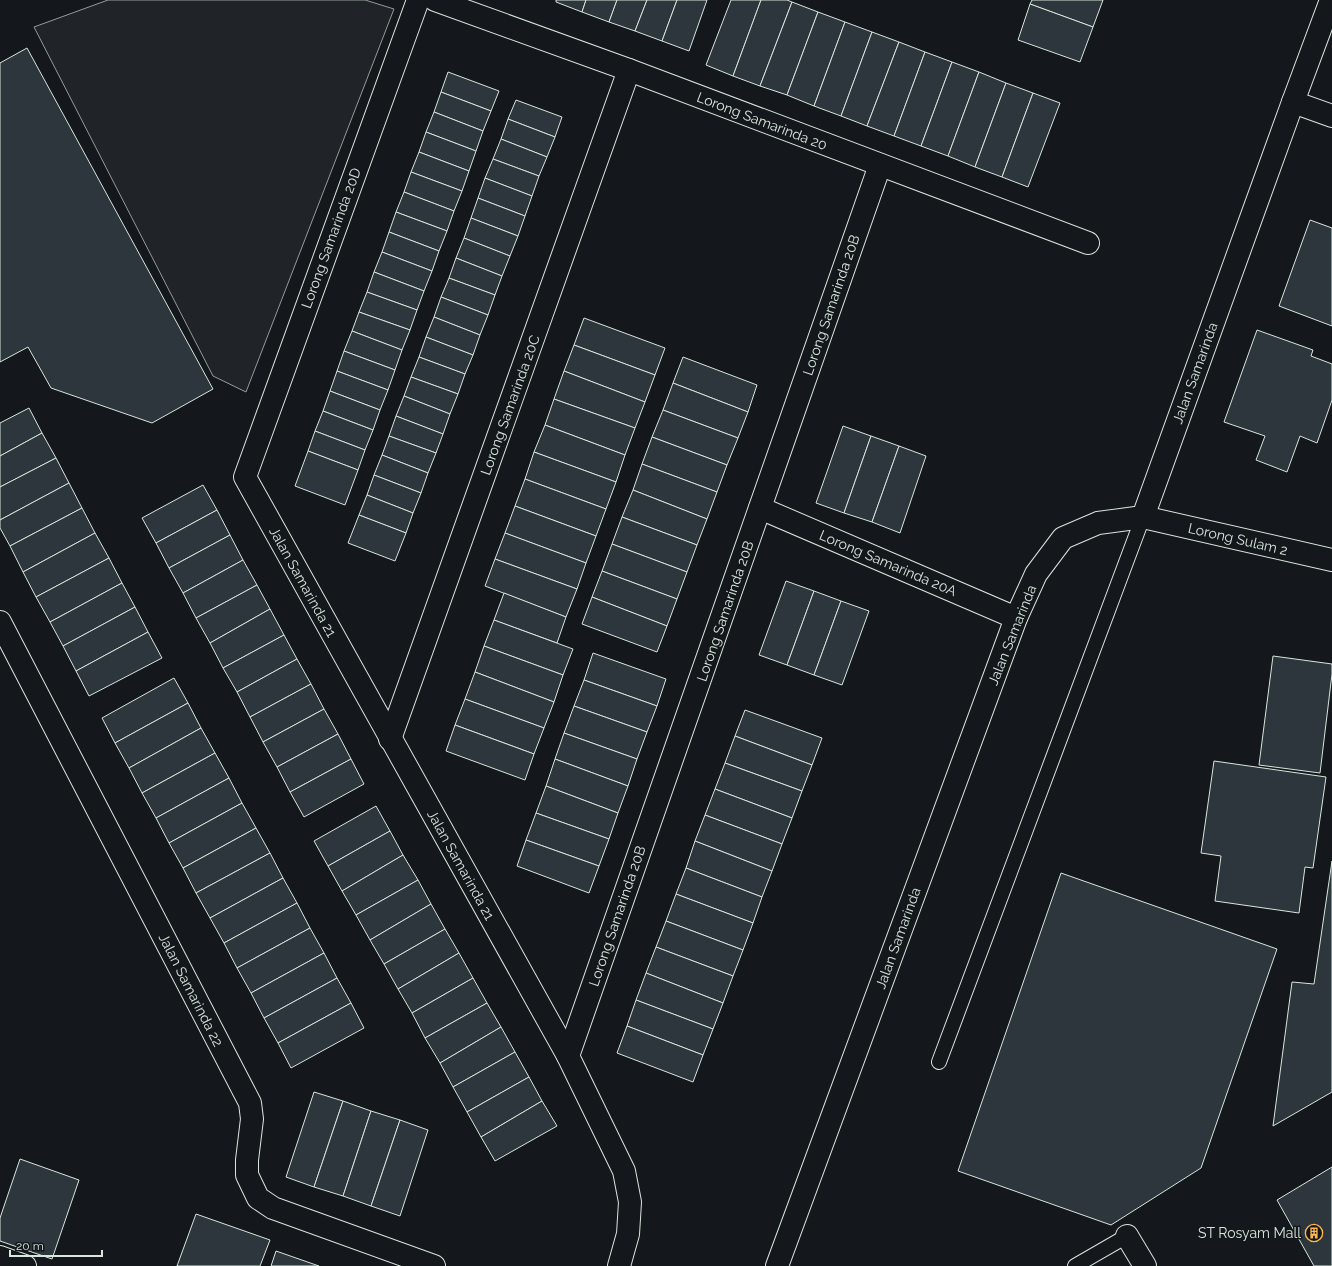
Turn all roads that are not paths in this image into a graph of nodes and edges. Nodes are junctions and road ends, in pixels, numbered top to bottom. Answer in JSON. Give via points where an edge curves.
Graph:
{"nodes":[{"id":1,"x":418,"y":0,"type":"edge"},
{"id":2,"x":435,"y":0,"type":"edge"},
{"id":3,"x":1331,"y":0,"type":"edge"},
{"id":4,"x":629,"y":70,"type":"junction"},
{"id":5,"x":1293,"y":102,"type":"junction"},
{"id":6,"x":1332,"y":116,"type":"edge"},
{"id":7,"x":880,"y":165,"type":"junction"},
{"id":8,"x":1088,"y":243,"type":"dead end"},
{"id":9,"x":245,"y":477,"type":"joint"},
{"id":10,"x":760,"y":508,"type":"junction"},
{"id":11,"x":1143,"y":517,"type":"junction"},
{"id":12,"x":1332,"y":560,"type":"edge"},
{"id":13,"x":1016,"y":618,"type":"junction"},
{"id":14,"x":0,"y":622,"type":"edge"},
{"id":15,"x":390,"y":739,"type":"junction"},
{"id":16,"x":568,"y":1056,"type":"junction"},
{"id":17,"x":939,"y":1062,"type":"dead end"},
{"id":18,"x":1127,"y":1236,"type":"joint"},
{"id":19,"x":0,"y":1257,"type":"edge"},
{"id":20,"x":25,"y":1266,"type":"edge"},
{"id":21,"x":434,"y":1266,"type":"edge"},
{"id":22,"x":619,"y":1266,"type":"edge"},
{"id":23,"x":777,"y":1266,"type":"edge"},
{"id":24,"x":1075,"y":1266,"type":"edge"},
{"id":25,"x":1145,"y":1266,"type":"edge"}],
"edges":[{"from":1,"to":9,"type":"street","name":"Lorong Samarinda 20D"},
{"from":2,"to":4,"type":"street","name":"Lorong Samarinda 20"},
{"from":3,"to":5,"type":"street","name":"Jalan Samarinda"},
{"from":4,"to":7,"type":"street","name":"Lorong Samarinda 20"},
{"from":4,"to":15,"type":"street","name":"Lorong Samarinda 20C"},
{"from":5,"to":6,"type":"street"},
{"from":5,"to":11,"type":"street","name":"Jalan Samarinda"},
{"from":7,"to":8,"type":"street","name":"Lorong Samarinda 20"},
{"from":7,"to":10,"type":"street","name":"Lorong Samarinda 20B"},
{"from":9,"to":15,"type":"street","name":"Jalan Samarinda 21"},
{"from":10,"to":13,"type":"street","name":"Lorong Samarinda 20A"},
{"from":10,"to":16,"type":"street","name":"Lorong Samarinda 20B"},
{"from":11,"to":12,"type":"street","name":"Lorong Sulam 2"},
{"from":11,"to":13,"type":"street","name":"Jalan Samarinda","via":[[1098,523],[1063,538],[1036,574]]},
{"from":11,"to":17,"type":"lane"},
{"from":13,"to":23,"type":"street","name":"Jalan Samarinda"},
{"from":14,"to":21,"type":"street","name":"Jalan Samarinda 22","via":[[250,1103],[252,1119],[247,1175],[258,1198],[273,1208]]},
{"from":15,"to":16,"type":"street","name":"Jalan Samarinda 21"},
{"from":16,"to":22,"type":"street","name":"Jalan Samarinda 21","via":[[624,1170],[630,1202],[628,1234]]},
{"from":18,"to":24,"type":"lane"},
{"from":18,"to":25,"type":"street"},
{"from":19,"to":20,"type":"street"}]}
